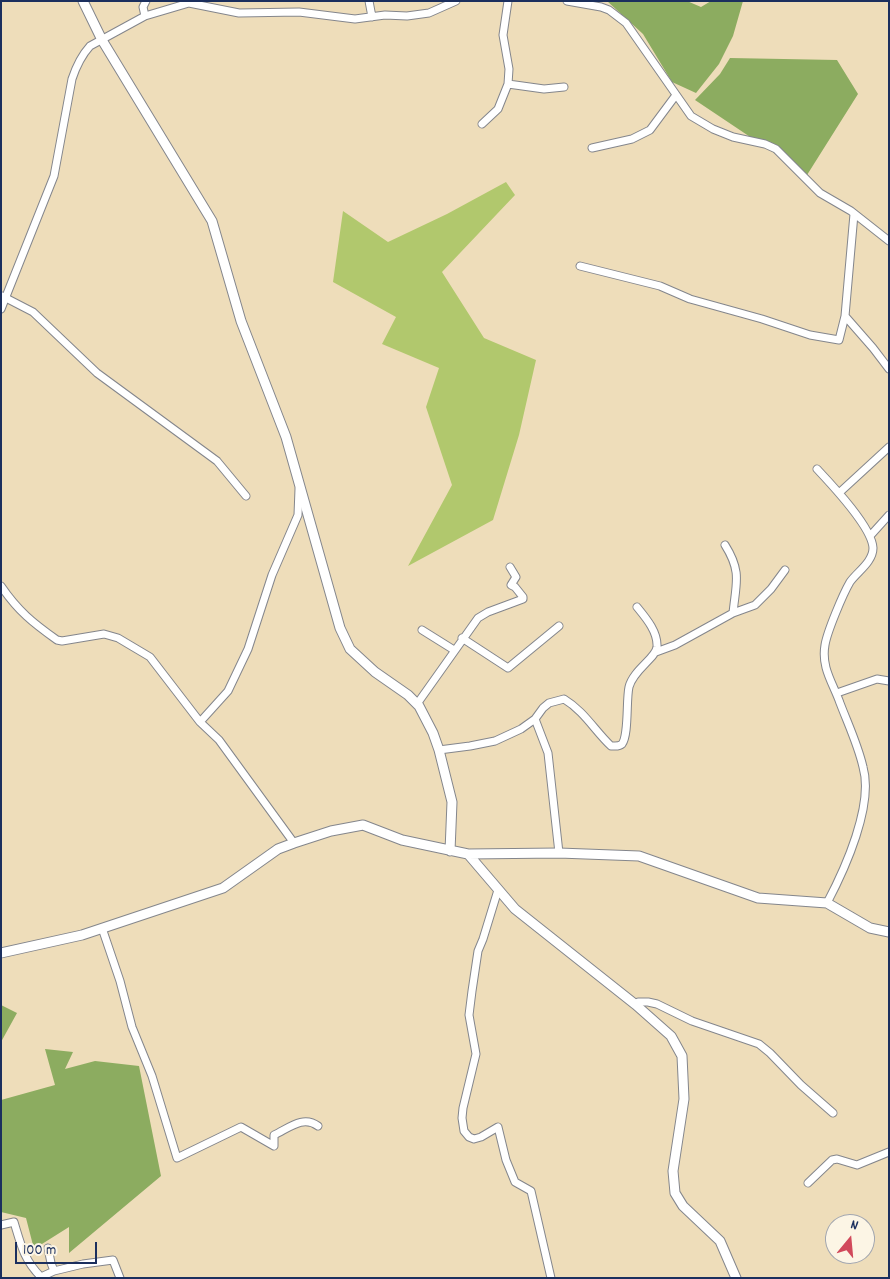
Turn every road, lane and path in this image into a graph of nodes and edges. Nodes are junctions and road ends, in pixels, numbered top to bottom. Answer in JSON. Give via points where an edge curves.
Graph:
{"nodes":[{"id":1,"x":82,"y":1,"type":"edge"},
{"id":2,"x":146,"y":1,"type":"edge"},
{"id":3,"x":369,"y":1,"type":"edge"},
{"id":4,"x":456,"y":1,"type":"edge"},
{"id":5,"x":508,"y":1,"type":"edge"},
{"id":6,"x":567,"y":1,"type":"edge"},
{"id":7,"x":190,"y":2,"type":"edge"},
{"id":8,"x":145,"y":16,"type":"junction"},
{"id":9,"x":372,"y":17,"type":"junction"},
{"id":10,"x":102,"y":40,"type":"junction"},
{"id":11,"x":508,"y":84,"type":"junction"},
{"id":12,"x":564,"y":88,"type":"dead end"},
{"id":13,"x":676,"y":95,"type":"junction"},
{"id":14,"x":482,"y":124,"type":"dead end"},
{"id":15,"x":592,"y":148,"type":"dead end"},
{"id":16,"x":854,"y":214,"type":"junction"},
{"id":17,"x":889,"y":241,"type":"edge"},
{"id":18,"x":580,"y":266,"type":"dead end"},
{"id":19,"x":3,"y":297,"type":"edge"},
{"id":20,"x":1,"y":309,"type":"edge"},
{"id":21,"x":845,"y":316,"type":"junction"},
{"id":22,"x":889,"y":369,"type":"edge"},
{"id":23,"x":889,"y":447,"type":"edge"},
{"id":24,"x":817,"y":469,"type":"dead end"},
{"id":25,"x":299,"y":482,"type":"junction"},
{"id":26,"x":839,"y":492,"type":"junction"},
{"id":27,"x":246,"y":496,"type":"dead end"},
{"id":28,"x":889,"y":515,"type":"edge"},
{"id":29,"x":870,"y":536,"type":"junction"},
{"id":30,"x":725,"y":545,"type":"dead end"},
{"id":31,"x":510,"y":567,"type":"dead end"},
{"id":32,"x":785,"y":570,"type":"dead end"},
{"id":33,"x":1,"y":586,"type":"edge"},
{"id":34,"x":637,"y":606,"type":"dead end"},
{"id":35,"x":733,"y":613,"type":"junction"},
{"id":36,"x":559,"y":626,"type":"dead end"},
{"id":37,"x":422,"y":630,"type":"dead end"},
{"id":38,"x":462,"y":638,"type":"junction"},
{"id":39,"x":454,"y":650,"type":"junction"},
{"id":40,"x":656,"y":652,"type":"junction"},
{"id":41,"x":889,"y":682,"type":"edge"},
{"id":42,"x":837,"y":692,"type":"junction"},
{"id":43,"x":417,"y":704,"type":"junction"},
{"id":44,"x":535,"y":720,"type":"junction"},
{"id":45,"x":200,"y":722,"type":"junction"},
{"id":46,"x":439,"y":750,"type":"junction"},
{"id":47,"x":294,"y":843,"type":"junction"},
{"id":48,"x":450,"y":851,"type":"junction"},
{"id":49,"x":559,"y":853,"type":"junction"},
{"id":50,"x":468,"y":854,"type":"junction"},
{"id":51,"x":498,"y":890,"type":"junction"},
{"id":52,"x":827,"y":903,"type":"junction"},
{"id":53,"x":102,"y":928,"type":"junction"},
{"id":54,"x":889,"y":932,"type":"edge"},
{"id":55,"x":1,"y":953,"type":"edge"},
{"id":56,"x":636,"y":1005,"type":"junction"},
{"id":57,"x":833,"y":1112,"type":"dead end"},
{"id":58,"x":318,"y":1126,"type":"dead end"},
{"id":59,"x":889,"y":1152,"type":"edge"},
{"id":60,"x":808,"y":1183,"type":"dead end"},
{"id":61,"x":1,"y":1225,"type":"edge"},
{"id":62,"x":48,"y":1248,"type":"dead end"},
{"id":63,"x":54,"y":1271,"type":"junction"},
{"id":64,"x":120,"y":1278,"type":"edge"},
{"id":65,"x":551,"y":1278,"type":"edge"},
{"id":66,"x":736,"y":1278,"type":"edge"}],
"edges":[{"from":1,"to":10,"type":"street"},
{"from":2,"to":8,"type":"street"},
{"from":3,"to":9,"type":"street"},
{"from":4,"to":9,"type":"street","via":[[429,13]]},
{"from":5,"to":11,"type":"street","via":[[504,35]]},
{"from":6,"to":13,"type":"street","via":[[601,7],[626,23]]},
{"from":7,"to":8,"type":"street"},
{"from":7,"to":9,"type":"street","via":[[239,13],[299,12],[355,19]]},
{"from":8,"to":10,"type":"street"},
{"from":10,"to":19,"type":"street","via":[[84,52],[76,67],[54,176]]},
{"from":10,"to":25,"type":"street","via":[[212,221],[241,321],[286,437]]},
{"from":11,"to":12,"type":"street"},
{"from":11,"to":14,"type":"street","via":[[498,109]]},
{"from":13,"to":15,"type":"street","via":[[650,130],[632,139]]},
{"from":13,"to":16,"type":"street","via":[[691,116],[713,129],[776,149],[820,192]]},
{"from":16,"to":17,"type":"street"},
{"from":16,"to":21,"type":"street"},
{"from":18,"to":21,"type":"street","via":[[660,286],[690,299],[810,335],[839,340]]},
{"from":19,"to":20,"type":"street"},
{"from":19,"to":27,"type":"street","via":[[34,312],[97,373],[218,461]]},
{"from":21,"to":22,"type":"street"},
{"from":23,"to":26,"type":"street"},
{"from":24,"to":26,"type":"street"},
{"from":25,"to":43,"type":"street","via":[[340,628],[350,649]]},
{"from":25,"to":45,"type":"street","via":[[298,515],[272,574],[248,649],[228,691]]},
{"from":26,"to":29,"type":"street"},
{"from":28,"to":29,"type":"street"},
{"from":29,"to":42,"type":"street","via":[[873,549],[868,561],[850,582],[824,646],[826,671]]},
{"from":30,"to":35,"type":"street","via":[[736,568]]},
{"from":31,"to":38,"type":"street","via":[[516,577],[511,585],[523,599],[478,618]]},
{"from":32,"to":35,"type":"street","via":[[755,606]]},
{"from":33,"to":45,"type":"street","via":[[29,621],[57,640],[62,642],[104,634],[118,638],[150,657]]},
{"from":34,"to":40,"type":"street","via":[[649,622]]},
{"from":35,"to":40,"type":"street"},
{"from":36,"to":38,"type":"street","via":[[508,668]]},
{"from":37,"to":39,"type":"street"},
{"from":38,"to":39,"type":"street"},
{"from":39,"to":43,"type":"street"},
{"from":40,"to":44,"type":"street","via":[[632,676],[625,735],[623,743],[618,746],[611,746],[573,704],[564,699],[542,708]]},
{"from":41,"to":42,"type":"street","via":[[877,679]]},
{"from":42,"to":52,"type":"street","via":[[864,768],[865,796],[843,872]]},
{"from":43,"to":46,"type":"street"},
{"from":44,"to":46,"type":"street","via":[[495,741]]},
{"from":44,"to":49,"type":"street","via":[[548,753]]},
{"from":45,"to":47,"type":"street","via":[[224,747]]},
{"from":46,"to":48,"type":"street","via":[[452,802]]},
{"from":47,"to":48,"type":"street","via":[[363,825],[402,840]]},
{"from":47,"to":53,"type":"street","via":[[278,849],[223,888]]},
{"from":48,"to":50,"type":"street"},
{"from":49,"to":50,"type":"street"},
{"from":49,"to":52,"type":"street","via":[[639,856],[758,898]]},
{"from":50,"to":51,"type":"street"},
{"from":51,"to":56,"type":"street","via":[[515,909]]},
{"from":51,"to":65,"type":"street","via":[[478,951],[469,1016],[476,1054],[462,1118],[464,1130],[474,1139],[498,1127],[515,1182],[531,1191]]},
{"from":52,"to":54,"type":"street","via":[[870,928]]},
{"from":53,"to":55,"type":"street"},
{"from":53,"to":58,"type":"street","via":[[132,1027],[152,1076],[178,1158],[241,1127],[274,1146],[274,1135],[302,1121]]},
{"from":56,"to":57,"type":"street","via":[[638,1002],[657,1004],[692,1021],[759,1044],[801,1086]]},
{"from":56,"to":66,"type":"street","via":[[671,1036],[682,1056],[684,1099],[673,1171],[675,1194],[683,1206],[720,1241]]},
{"from":59,"to":60,"type":"street","via":[[857,1165],[832,1160]]},
{"from":61,"to":63,"type":"street","via":[[14,1222],[23,1254],[41,1277]]},
{"from":62,"to":63,"type":"street"},
{"from":63,"to":64,"type":"street","via":[[113,1260]]}]}
